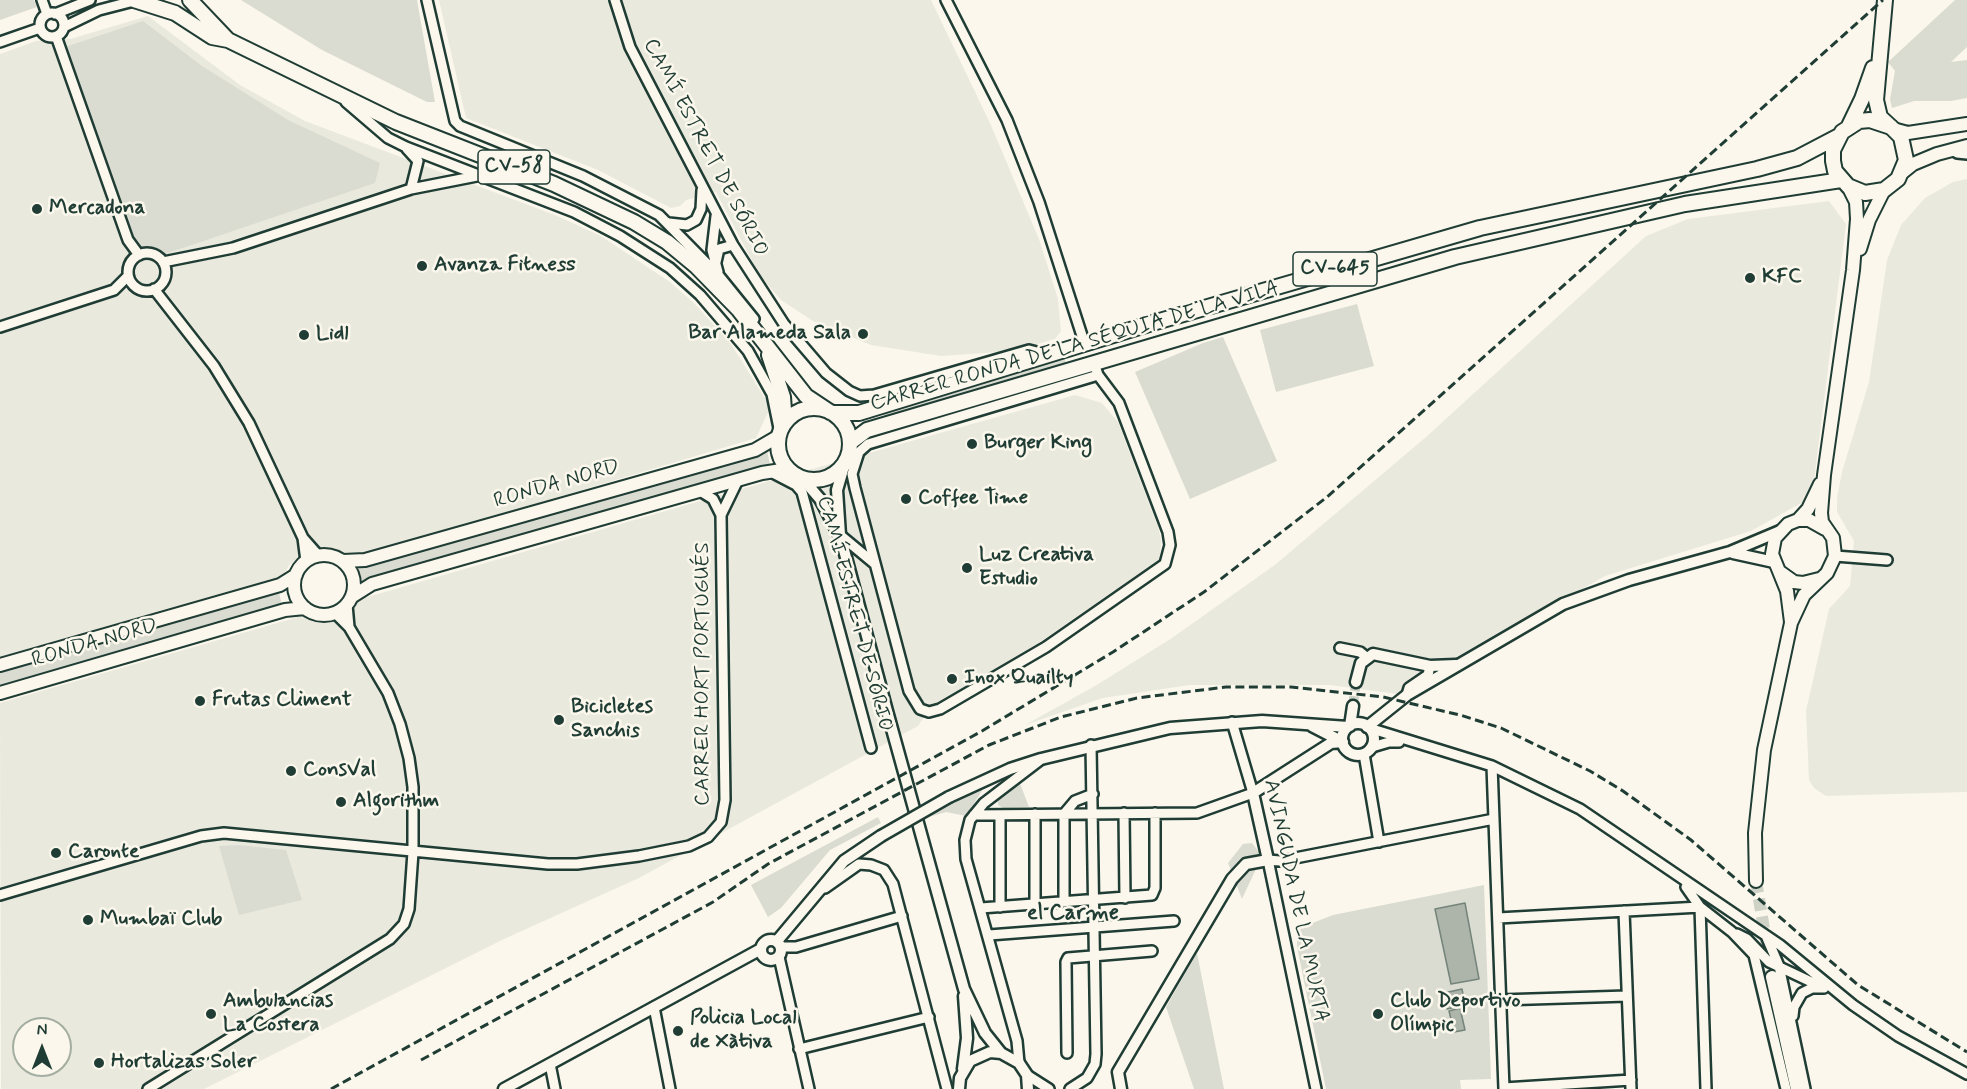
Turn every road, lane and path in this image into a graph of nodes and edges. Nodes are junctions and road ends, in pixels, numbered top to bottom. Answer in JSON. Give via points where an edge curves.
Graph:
{"nodes":[{"id":1,"x":42,"y":0,"type":"edge"},
{"id":2,"x":90,"y":0,"type":"edge"},
{"id":3,"x":134,"y":0,"type":"edge"},
{"id":4,"x":171,"y":0,"type":"edge"},
{"id":5,"x":190,"y":0,"type":"edge"},
{"id":6,"x":427,"y":0,"type":"edge"},
{"id":7,"x":615,"y":0,"type":"edge"},
{"id":8,"x":946,"y":0,"type":"edge"},
{"id":9,"x":1885,"y":0,"type":"edge"},
{"id":10,"x":152,"y":6,"type":"junction"},
{"id":11,"x":51,"y":14,"type":"junction"},
{"id":12,"x":64,"y":27,"type":"junction"},
{"id":13,"x":40,"y":28,"type":"junction"},
{"id":14,"x":56,"y":36,"type":"junction"},
{"id":15,"x":228,"y":40,"type":"junction"},
{"id":16,"x":0,"y":42,"type":"edge"},
{"id":17,"x":1878,"y":52,"type":"junction"},
{"id":18,"x":338,"y":95,"type":"junction"},
{"id":19,"x":1967,"y":124,"type":"edge"},
{"id":20,"x":1892,"y":128,"type":"junction"},
{"id":21,"x":1844,"y":131,"type":"junction"},
{"id":22,"x":1967,"y":146,"type":"edge"},
{"id":23,"x":406,"y":147,"type":"junction"},
{"id":24,"x":1953,"y":150,"type":"junction"},
{"id":25,"x":1967,"y":154,"type":"edge"},
{"id":26,"x":1903,"y":171,"type":"junction"},
{"id":27,"x":479,"y":176,"type":"junction"},
{"id":28,"x":1844,"y":183,"type":"junction"},
{"id":29,"x":702,"y":188,"type":"junction"},
{"id":30,"x":411,"y":189,"type":"junction"},
{"id":31,"x":1884,"y":190,"type":"junction"},
{"id":32,"x":716,"y":216,"type":"junction"},
{"id":33,"x":669,"y":223,"type":"junction"},
{"id":34,"x":733,"y":245,"type":"junction"},
{"id":35,"x":140,"y":255,"type":"junction"},
{"id":36,"x":163,"y":262,"type":"junction"},
{"id":37,"x":715,"y":265,"type":"junction"},
{"id":38,"x":1853,"y":270,"type":"junction"},
{"id":39,"x":128,"y":276,"type":"junction"},
{"id":40,"x":720,"y":277,"type":"junction"},
{"id":41,"x":154,"y":290,"type":"junction"},
{"id":42,"x":774,"y":308,"type":"joint"},
{"id":43,"x":0,"y":327,"type":"edge"},
{"id":44,"x":765,"y":345,"type":"junction"},
{"id":45,"x":1085,"y":345,"type":"junction"},
{"id":46,"x":1051,"y":356,"type":"junction"},
{"id":47,"x":779,"y":360,"type":"junction"},
{"id":48,"x":1096,"y":369,"type":"junction"},
{"id":49,"x":831,"y":412,"type":"junction"},
{"id":50,"x":894,"y":422,"type":"junction"},
{"id":51,"x":781,"y":431,"type":"junction"},
{"id":52,"x":915,"y":431,"type":"junction"},
{"id":53,"x":857,"y":444,"type":"junction"},
{"id":54,"x":844,"y":466,"type":"junction"},
{"id":55,"x":788,"y":469,"type":"junction"},
{"id":56,"x":771,"y":472,"type":"junction"},
{"id":57,"x":1824,"y":475,"type":"junction"},
{"id":58,"x":802,"y":478,"type":"junction"},
{"id":59,"x":738,"y":480,"type":"junction"},
{"id":60,"x":700,"y":490,"type":"junction"},
{"id":61,"x":721,"y":515,"type":"junction"},
{"id":62,"x":1798,"y":520,"type":"junction"},
{"id":63,"x":1827,"y":530,"type":"junction"},
{"id":64,"x":1780,"y":531,"type":"junction"},
{"id":65,"x":841,"y":538,"type":"junction"},
{"id":66,"x":1730,"y":552,"type":"junction"},
{"id":67,"x":1835,"y":556,"type":"junction"},
{"id":68,"x":312,"y":558,"type":"junction"},
{"id":69,"x":1887,"y":560,"type":"dead end"},
{"id":70,"x":343,"y":561,"type":"junction"},
{"id":71,"x":875,"y":564,"type":"junction"},
{"id":72,"x":1776,"y":567,"type":"junction"},
{"id":73,"x":296,"y":575,"type":"junction"},
{"id":74,"x":1820,"y":578,"type":"junction"},
{"id":75,"x":350,"y":601,"type":"junction"},
{"id":76,"x":305,"y":609,"type":"junction"},
{"id":77,"x":335,"y":613,"type":"junction"},
{"id":78,"x":1791,"y":623,"type":"junction"},
{"id":79,"x":349,"y":627,"type":"junction"},
{"id":80,"x":1340,"y":648,"type":"dead end"},
{"id":81,"x":1365,"y":657,"type":"junction"},
{"id":82,"x":0,"y":665,"type":"edge"},
{"id":83,"x":1460,"y":665,"type":"junction"},
{"id":84,"x":1430,"y":666,"type":"junction"},
{"id":85,"x":1356,"y":682,"type":"tunnel mouth"},
{"id":86,"x":0,"y":693,"type":"edge"},
{"id":87,"x":1407,"y":695,"type":"junction"},
{"id":88,"x":1353,"y":706,"type":"tunnel mouth"},
{"id":89,"x":1232,"y":722,"type":"junction"},
{"id":90,"x":1303,"y":723,"type":"junction"},
{"id":91,"x":1349,"y":727,"type":"junction"},
{"id":92,"x":1368,"y":728,"type":"junction"},
{"id":93,"x":1343,"y":742,"type":"junction"},
{"id":94,"x":1407,"y":742,"type":"junction"},
{"id":95,"x":1091,"y":745,"type":"junction"},
{"id":96,"x":871,"y":748,"type":"dead end"},
{"id":97,"x":1368,"y":751,"type":"junction"},
{"id":98,"x":1041,"y":759,"type":"junction"},
{"id":99,"x":1492,"y":766,"type":"junction"},
{"id":100,"x":1253,"y":793,"type":"junction"},
{"id":101,"x":1093,"y":794,"type":"junction"},
{"id":102,"x":1124,"y":813,"type":"junction"},
{"id":103,"x":1155,"y":813,"type":"junction"},
{"id":104,"x":1035,"y":814,"type":"junction"},
{"id":105,"x":1064,"y":814,"type":"junction"},
{"id":106,"x":1093,"y":814,"type":"junction"},
{"id":107,"x":974,"y":815,"type":"junction"},
{"id":108,"x":1000,"y":815,"type":"junction"},
{"id":109,"x":1494,"y":819,"type":"junction"},
{"id":110,"x":1379,"y":842,"type":"junction"},
{"id":111,"x":413,"y":852,"type":"junction"},
{"id":112,"x":1268,"y":860,"type":"junction"},
{"id":113,"x":1679,"y":878,"type":"junction"},
{"id":114,"x":1756,"y":881,"type":"tunnel mouth"},
{"id":115,"x":0,"y":895,"type":"edge"},
{"id":116,"x":816,"y":895,"type":"junction"},
{"id":117,"x":1125,"y":898,"type":"junction"},
{"id":118,"x":1095,"y":900,"type":"junction"},
{"id":119,"x":1064,"y":902,"type":"junction"},
{"id":120,"x":1035,"y":904,"type":"junction"},
{"id":121,"x":1000,"y":907,"type":"junction"},
{"id":122,"x":1700,"y":907,"type":"junction"},
{"id":123,"x":981,"y":908,"type":"junction"},
{"id":124,"x":1624,"y":911,"type":"junction"},
{"id":125,"x":902,"y":916,"type":"junction"},
{"id":126,"x":1498,"y":918,"type":"junction"},
{"id":127,"x":1174,"y":921,"type":"dead end"},
{"id":128,"x":1095,"y":927,"type":"junction"},
{"id":129,"x":1732,"y":932,"type":"junction"},
{"id":130,"x":989,"y":935,"type":"junction"},
{"id":131,"x":1766,"y":936,"type":"junction"},
{"id":132,"x":779,"y":948,"type":"junction"},
{"id":133,"x":761,"y":949,"type":"junction"},
{"id":134,"x":1152,"y":951,"type":"dead end"},
{"id":135,"x":1095,"y":955,"type":"junction"},
{"id":136,"x":1775,"y":972,"type":"junction"},
{"id":137,"x":1824,"y":988,"type":"junction"},
{"id":138,"x":964,"y":989,"type":"junction"},
{"id":139,"x":1627,"y":996,"type":"junction"},
{"id":140,"x":1500,"y":1000,"type":"junction"},
{"id":141,"x":1853,"y":1005,"type":"junction"},
{"id":142,"x":654,"y":1008,"type":"junction"},
{"id":143,"x":929,"y":1017,"type":"junction"},
{"id":144,"x":1793,"y":1030,"type":"junction"},
{"id":145,"x":799,"y":1049,"type":"junction"},
{"id":146,"x":1001,"y":1053,"type":"junction"},
{"id":147,"x":1067,"y":1053,"type":"dead end"},
{"id":148,"x":941,"y":1059,"type":"junction"},
{"id":149,"x":1019,"y":1063,"type":"junction"},
{"id":150,"x":550,"y":1064,"type":"junction"},
{"id":151,"x":963,"y":1070,"type":"junction"},
{"id":152,"x":1967,"y":1074,"type":"edge"},
{"id":153,"x":1027,"y":1075,"type":"junction"},
{"id":154,"x":1631,"y":1084,"type":"edge"},
{"id":155,"x":959,"y":1088,"type":"edge"},
{"id":156,"x":1504,"y":1088,"type":"edge"},
{"id":157,"x":148,"y":1089,"type":"edge"},
{"id":158,"x":504,"y":1089,"type":"edge"},
{"id":159,"x":555,"y":1089,"type":"edge"},
{"id":160,"x":670,"y":1089,"type":"edge"},
{"id":161,"x":809,"y":1089,"type":"edge"},
{"id":162,"x":947,"y":1089,"type":"edge"},
{"id":163,"x":1029,"y":1089,"type":"edge"},
{"id":164,"x":1049,"y":1089,"type":"edge"},
{"id":165,"x":1070,"y":1089,"type":"edge"},
{"id":166,"x":1121,"y":1089,"type":"edge"},
{"id":167,"x":1317,"y":1089,"type":"edge"},
{"id":168,"x":1706,"y":1089,"type":"edge"},
{"id":169,"x":1786,"y":1089,"type":"edge"},
{"id":170,"x":1797,"y":1089,"type":"edge"},
{"id":171,"x":1805,"y":1089,"type":"edge"}],
"edges":[{"from":1,"to":11,"type":"street"},
{"from":2,"to":11,"type":"street"},
{"from":3,"to":10,"type":"main road","number":"CV-58"},
{"from":3,"to":12,"type":"street","via":[[99,10]]},
{"from":4,"to":10,"type":"main road"},
{"from":5,"to":15,"type":"main road","number":"CV-58"},
{"from":6,"to":33,"type":"street","via":[[451,109],[460,126],[583,176]]},
{"from":7,"to":29,"type":"street","name":"CAMÍ ESTRET DE SÓRIO","via":[[630,47]]},
{"from":8,"to":45,"type":"street","via":[[1006,120],[1045,220]]},
{"from":9,"to":17,"type":"main road"},
{"from":10,"to":15,"type":"main road","number":"CV-58","via":[[175,13],[212,37]]},
{"from":11,"to":12,"type":"street","via":[[62,18]]},
{"from":11,"to":13,"type":"street","via":[[42,18]]},
{"from":12,"to":14,"type":"street"},
{"from":13,"to":14,"type":"street","via":[[48,36]]},
{"from":13,"to":16,"type":"street"},
{"from":14,"to":35,"type":"street","via":[[128,240]]},
{"from":15,"to":18,"type":"main road","number":"CV-58"},
{"from":17,"to":20,"type":"main road","via":[[1876,100],[1880,117]]},
{"from":17,"to":21,"type":"main road","via":[[1862,99]]},
{"from":18,"to":23,"type":"street","via":[[388,138]]},
{"from":18,"to":44,"type":"main road","number":"CV-58","via":[[554,184],[634,222],[696,266],[728,298]]},
{"from":19,"to":20,"type":"main road","number":"CV-645","via":[[1908,133]]},
{"from":20,"to":21,"type":"main road","number":"CV-645","via":[[1870,120]]},
{"from":20,"to":26,"type":"main road","via":[[1905,148]]},
{"from":21,"to":28,"type":"main road","via":[[1833,150],[1833,161]]},
{"from":21,"to":45,"type":"main road","name":"CARRER RONDA DE LA SÉQUIA DE LA VILA","number":"CV-645","via":[[1797,158],[1480,228]]},
{"from":22,"to":24,"type":"main road"},
{"from":23,"to":27,"type":"street"},
{"from":23,"to":30,"type":"street","via":[[418,161]]},
{"from":24,"to":25,"type":"street"},
{"from":24,"to":26,"type":"main road"},
{"from":26,"to":31,"type":"main road"},
{"from":27,"to":30,"type":"street"},
{"from":27,"to":51,"type":"street","via":[[600,225],[684,279],[733,332],[760,370],[772,394]]},
{"from":28,"to":31,"type":"main road","number":"CV-645","via":[[1865,193]]},
{"from":28,"to":38,"type":"main road","via":[[1856,202]]},
{"from":28,"to":48,"type":"main road","name":"CARRER RONDA DE LA SÉQUIA DE LA VILA","number":"CV-645","via":[[1685,204],[1525,240],[1411,269]]},
{"from":29,"to":32,"type":"street","name":"CAMÍ ESTRET DE SÓRIO"},
{"from":29,"to":33,"type":"street","via":[[696,220],[687,225]]},
{"from":30,"to":36,"type":"street","via":[[232,248]]},
{"from":31,"to":38,"type":"main road","via":[[1869,220]]},
{"from":32,"to":34,"type":"street","name":"CAMÍ ESTRET DE SÓRIO"},
{"from":32,"to":37,"type":"street","via":[[712,245]]},
{"from":33,"to":40,"type":"street"},
{"from":34,"to":37,"type":"street","via":[[719,249]]},
{"from":34,"to":42,"type":"street","name":"CAMÍ ESTRET DE SÓRIO"},
{"from":35,"to":36,"type":"street","via":[[152,254]]},
{"from":35,"to":39,"type":"street","via":[[130,263]]},
{"from":36,"to":41,"type":"street","via":[[166,274]]},
{"from":37,"to":40,"type":"street"},
{"from":38,"to":57,"type":"main road"},
{"from":39,"to":41,"type":"street","via":[[135,287]]},
{"from":39,"to":43,"type":"street","via":[[114,290]]},
{"from":40,"to":47,"type":"street","via":[[759,325]]},
{"from":41,"to":68,"type":"street","via":[[214,366],[249,423]]},
{"from":42,"to":46,"type":"street","name":"CARRER RONDA DE LA SÉQUIA DE LA VILA","via":[[826,373],[860,396],[1029,350]]},
{"from":44,"to":47,"type":"main road","number":"CV-58"},
{"from":44,"to":51,"type":"main road","number":"CV-58","via":[[781,387]]},
{"from":45,"to":46,"type":"main road","name":"CARRER RONDA DE LA SÉQUIA DE LA VILA","number":"CV-645"},
{"from":46,"to":49,"type":"main road","name":"CARRER RONDA DE LA SÉQUIA DE LA VILA","number":"CV-645","via":[[859,413]]},
{"from":47,"to":49,"type":"main road","number":"CV-58","via":[[806,396]]},
{"from":48,"to":50,"type":"main road","name":"CARRER RONDA DE LA SÉQUIA DE LA VILA","number":"CV-645"},
{"from":48,"to":52,"type":"street","name":"CARRER RONDA DE LA SÉQUIA DE LA VILA"},
{"from":48,"to":71,"type":"street","name":"CAMÍ ESTRET DE SÓRIO","via":[[1119,402],[1168,532],[1167,559],[1152,574],[1046,647],[940,710],[924,711],[915,705],[909,691]]},
{"from":49,"to":51,"type":"main road","number":"CV-645","via":[[802,410]]},
{"from":49,"to":53,"type":"main road","via":[[842,420]]},
{"from":50,"to":52,"type":"street"},
{"from":50,"to":53,"type":"main road","name":"CARRER RONDA DE LA SÉQUIA DE LA VILA","number":"CV-645","via":[[867,430]]},
{"from":51,"to":55,"type":"main road","via":[[781,459]]},
{"from":51,"to":70,"type":"main road","name":"RONDA NORD","number":"CV-645","via":[[755,450],[365,560]]},
{"from":52,"to":53,"type":"street","name":"CARRER RONDA DE LA SÉQUIA DE LA VILA"},
{"from":53,"to":54,"type":"main road"},
{"from":53,"to":71,"type":"street","name":"CAMÍ ESTRET DE SÓRIO","via":[[859,452],[852,474]]},
{"from":54,"to":58,"type":"main road","via":[[825,479]]},
{"from":54,"to":65,"type":"street","via":[[837,490]]},
{"from":55,"to":56,"type":"main road"},
{"from":55,"to":58,"type":"main road"},
{"from":56,"to":59,"type":"main road"},
{"from":56,"to":96,"type":"street","name":"CAMÍ ESTRET DE SÓRIO","via":[[802,492]]},
{"from":57,"to":62,"type":"main road","via":[[1808,509]]},
{"from":57,"to":63,"type":"main road","via":[[1822,522]]},
{"from":58,"to":65,"type":"street","via":[[820,500]]},
{"from":59,"to":60,"type":"main road"},
{"from":59,"to":61,"type":"street","name":"CARRER HORT PORTUGUÉS"},
{"from":60,"to":61,"type":"street","name":"CARRER HORT PORTUGUÉS","via":[[713,499]]},
{"from":60,"to":75,"type":"main road","via":[[372,584]]},
{"from":61,"to":111,"type":"street","name":"CARRER HORT PORTUGUÉS","via":[[725,800],[715,831],[697,843],[666,851],[577,864]]},
{"from":62,"to":63,"type":"main road","via":[[1809,520]]},
{"from":62,"to":64,"type":"main road"},
{"from":63,"to":67,"type":"main road","via":[[1833,538]]},
{"from":64,"to":66,"type":"street"},
{"from":64,"to":72,"type":"main road","via":[[1772,546]]},
{"from":65,"to":71,"type":"street"},
{"from":65,"to":138,"type":"street"},
{"from":66,"to":72,"type":"street"},
{"from":66,"to":83,"type":"street","via":[[1592,591]]},
{"from":67,"to":69,"type":"street"},
{"from":67,"to":74,"type":"main road"},
{"from":68,"to":70,"type":"main road","number":"CV-645","via":[[327,555]]},
{"from":68,"to":73,"type":"main road"},
{"from":70,"to":75,"type":"main road","via":[[354,577]]},
{"from":72,"to":74,"type":"main road","via":[[1786,578],[1803,583]]},
{"from":72,"to":78,"type":"main road","via":[[1787,591]]},
{"from":73,"to":76,"type":"main road","via":[[295,593]]},
{"from":73,"to":82,"type":"main road","name":"RONDA NORD","via":[[280,585]]},
{"from":74,"to":78,"type":"main road","via":[[1804,595]]},
{"from":75,"to":77,"type":"main road"},
{"from":75,"to":79,"type":"street"},
{"from":76,"to":77,"type":"main road","via":[[325,615]]},
{"from":76,"to":86,"type":"main road","name":"RONDA NORD","via":[[285,610]]},
{"from":77,"to":79,"type":"street"},
{"from":78,"to":114,"type":"main road","via":[[1764,750],[1755,833]]},
{"from":79,"to":111,"type":"street","via":[[388,693],[405,741],[413,787]]},
{"from":80,"to":81,"type":"street","via":[[1360,652]]},
{"from":81,"to":84,"type":"street","via":[[1373,654]]},
{"from":81,"to":85,"type":"street"},
{"from":83,"to":84,"type":"street"},
{"from":83,"to":87,"type":"street"},
{"from":84,"to":87,"type":"street","via":[[1428,675],[1409,688]]},
{"from":87,"to":92,"type":"street"},
{"from":88,"to":91,"type":"street"},
{"from":89,"to":90,"type":"street"},
{"from":89,"to":95,"type":"street","via":[[1170,728]]},
{"from":89,"to":100,"type":"street","name":"AVINGUDA DE LA MURTA"},
{"from":90,"to":91,"type":"street"},
{"from":90,"to":93,"type":"street"},
{"from":91,"to":92,"type":"street","via":[[1359,724]]},
{"from":91,"to":93,"type":"street"},
{"from":92,"to":94,"type":"street"},
{"from":92,"to":97,"type":"street","via":[[1374,737]]},
{"from":93,"to":97,"type":"street","via":[[1350,753]]},
{"from":93,"to":100,"type":"street","via":[[1330,743]]},
{"from":94,"to":97,"type":"street","via":[[1389,742]]},
{"from":94,"to":99,"type":"street"},
{"from":95,"to":98,"type":"street"},
{"from":95,"to":101,"type":"street"},
{"from":97,"to":110,"type":"street"},
{"from":98,"to":107,"type":"street","via":[[989,798]]},
{"from":98,"to":116,"type":"street","bridge":true,"via":[[949,797],[881,836],[844,861]]},
{"from":99,"to":109,"type":"street"},
{"from":99,"to":113,"type":"street","via":[[1580,809]]},
{"from":100,"to":103,"type":"street","via":[[1197,813]]},
{"from":100,"to":112,"type":"street","name":"AVINGUDA DE LA MURTA"},
{"from":101,"to":105,"type":"street","via":[[1075,801]]},
{"from":101,"to":106,"type":"street"},
{"from":102,"to":103,"type":"street"},
{"from":102,"to":106,"type":"street"},
{"from":102,"to":117,"type":"street"},
{"from":103,"to":117,"type":"street","via":[[1153,893]]},
{"from":104,"to":105,"type":"street"},
{"from":104,"to":108,"type":"street"},
{"from":104,"to":120,"type":"street"},
{"from":105,"to":106,"type":"street"},
{"from":105,"to":119,"type":"street"},
{"from":106,"to":118,"type":"street"},
{"from":107,"to":108,"type":"street"},
{"from":107,"to":123,"type":"street","via":[[967,828],[964,850]]},
{"from":108,"to":121,"type":"street"},
{"from":109,"to":110,"type":"street"},
{"from":109,"to":126,"type":"street"},
{"from":110,"to":112,"type":"street"},
{"from":111,"to":115,"type":"street","via":[[224,833],[201,836]]},
{"from":111,"to":157,"type":"street","via":[[409,909],[400,930]]},
{"from":112,"to":166,"type":"street","via":[[1246,864],[1232,879],[1118,1072]]},
{"from":112,"to":167,"type":"street","name":"AVINGUDA DE LA MURTA"},
{"from":113,"to":122,"type":"street"},
{"from":113,"to":131,"type":"street"},
{"from":116,"to":125,"type":"street","via":[[850,868],[871,865],[884,870],[893,884]]},
{"from":116,"to":132,"type":"street"},
{"from":117,"to":118,"type":"street"},
{"from":118,"to":119,"type":"street"},
{"from":118,"to":128,"type":"street"},
{"from":119,"to":120,"type":"street"},
{"from":120,"to":121,"type":"street"},
{"from":121,"to":123,"type":"street"},
{"from":122,"to":124,"type":"street"},
{"from":122,"to":129,"type":"street"},
{"from":122,"to":168,"type":"street"},
{"from":123,"to":130,"type":"street"},
{"from":124,"to":126,"type":"street"},
{"from":124,"to":139,"type":"street"},
{"from":125,"to":132,"type":"street","via":[[796,947]]},
{"from":125,"to":143,"type":"street"},
{"from":126,"to":140,"type":"street"},
{"from":127,"to":128,"type":"street"},
{"from":128,"to":130,"type":"street"},
{"from":128,"to":135,"type":"street"},
{"from":129,"to":136,"type":"street","via":[[1747,939]]},
{"from":129,"to":169,"type":"street","via":[[1751,951],[1758,966]]},
{"from":130,"to":149,"type":"street","via":[[1017,1041]]},
{"from":131,"to":136,"type":"street"},
{"from":131,"to":141,"type":"street"},
{"from":132,"to":133,"type":"street","via":[[767,940]]},
{"from":132,"to":133,"type":"street","via":[[772,960]]},
{"from":132,"to":145,"type":"street"},
{"from":133,"to":142,"type":"street"},
{"from":134,"to":135,"type":"street"},
{"from":135,"to":147,"type":"street","via":[[1072,956],[1066,962]]},
{"from":135,"to":165,"type":"street","via":[[1095,1064],[1082,1083]]},
{"from":136,"to":137,"type":"street"},
{"from":136,"to":144,"type":"street"},
{"from":136,"to":170,"type":"main road"},
{"from":137,"to":141,"type":"street"},
{"from":137,"to":144,"type":"street","via":[[1812,988],[1799,996],[1794,1007]]},
{"from":138,"to":146,"type":"street","via":[[985,1032]]},
{"from":138,"to":151,"type":"street","via":[[967,1038]]},
{"from":139,"to":140,"type":"street"},
{"from":139,"to":154,"type":"street"},
{"from":140,"to":156,"type":"street"},
{"from":141,"to":152,"type":"street","via":[[1918,1048]]},
{"from":142,"to":150,"type":"street"},
{"from":142,"to":160,"type":"street"},
{"from":143,"to":145,"type":"street"},
{"from":143,"to":148,"type":"street"},
{"from":144,"to":171,"type":"street"},
{"from":145,"to":161,"type":"street"},
{"from":146,"to":149,"type":"street"},
{"from":146,"to":151,"type":"street","via":[[980,1055]]},
{"from":148,"to":155,"type":"street"},
{"from":148,"to":162,"type":"street"},
{"from":149,"to":153,"type":"street"},
{"from":150,"to":158,"type":"street"},
{"from":150,"to":159,"type":"street"},
{"from":151,"to":155,"type":"street"},
{"from":153,"to":163,"type":"street"},
{"from":153,"to":164,"type":"street"},
{"from":154,"to":156,"type":"street"}]}
